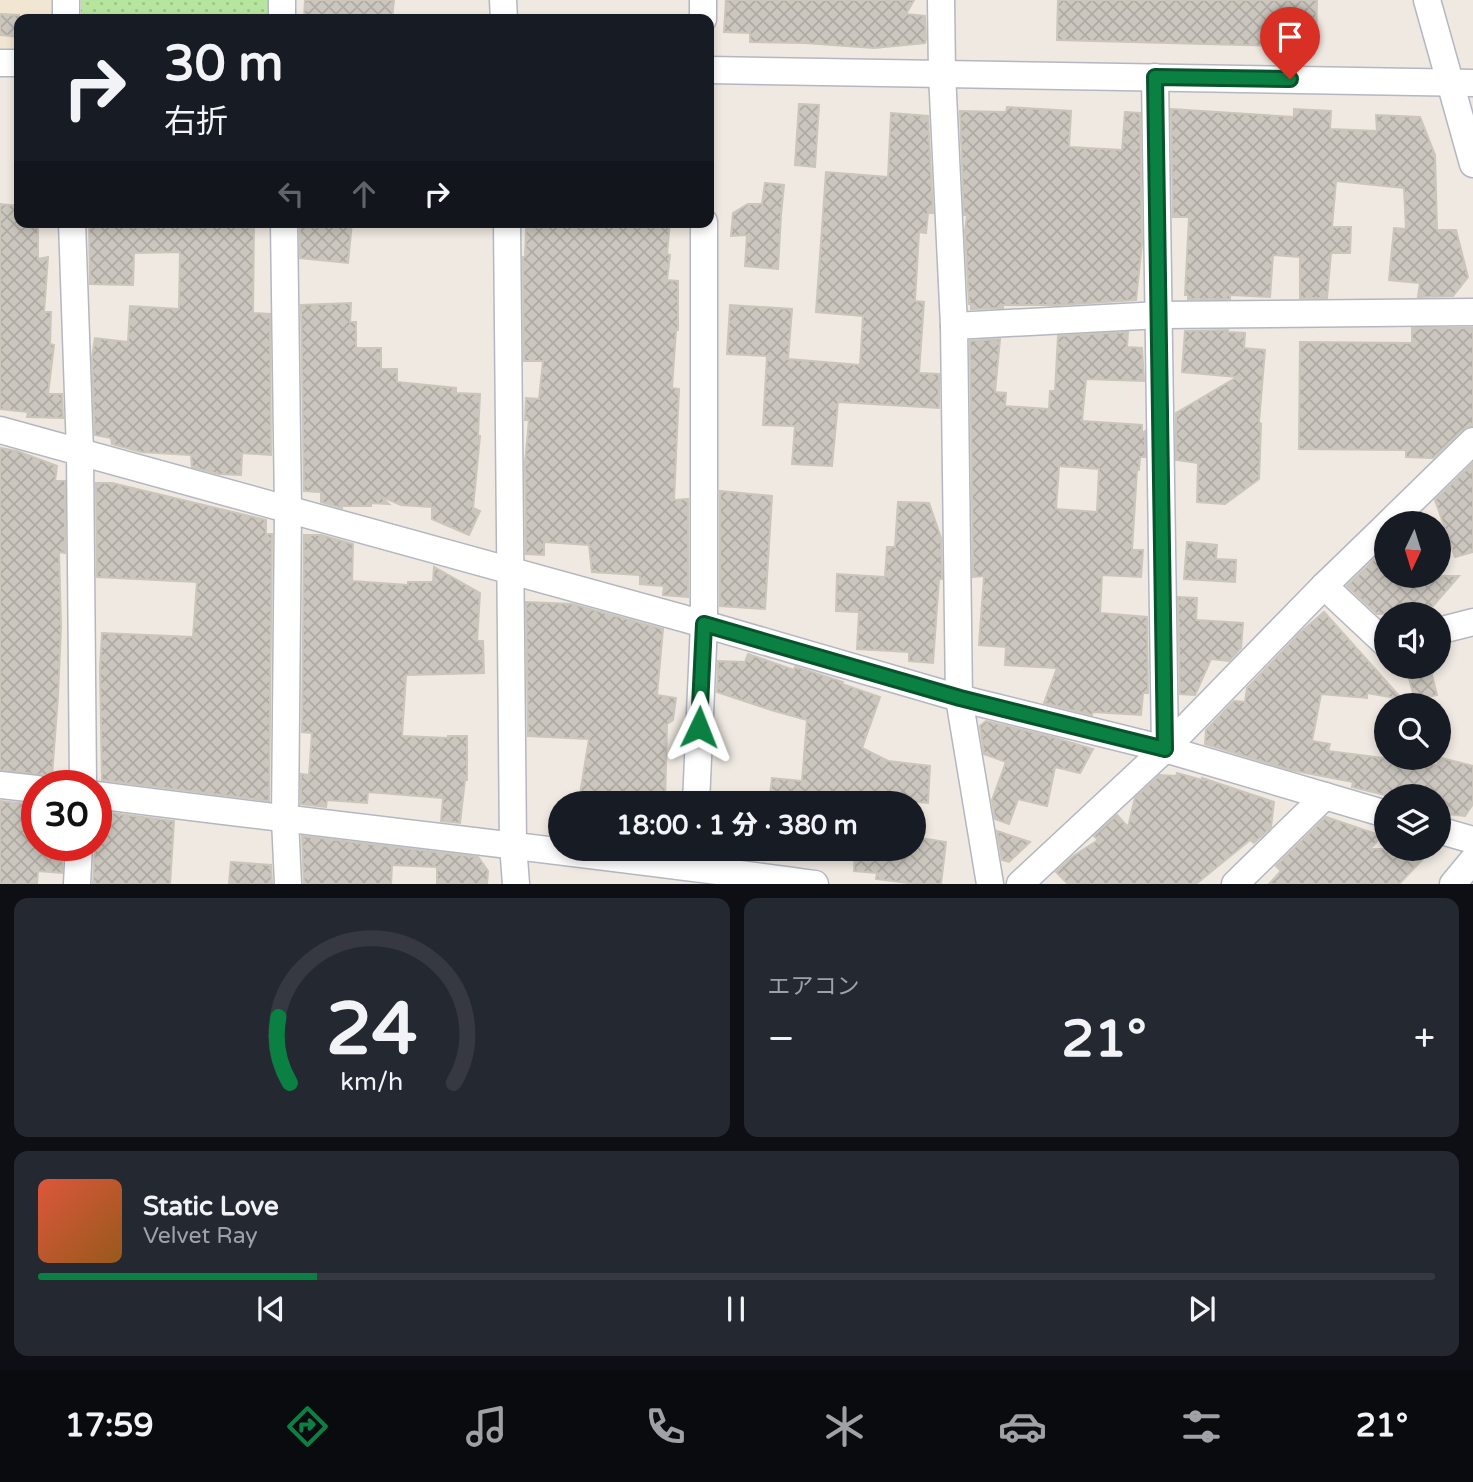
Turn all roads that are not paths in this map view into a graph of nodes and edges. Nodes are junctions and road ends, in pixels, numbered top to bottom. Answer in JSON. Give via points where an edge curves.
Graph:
{"nodes":[{"id":1,"x":941,"y":0,"type":"edge"},
{"id":2,"x":1427,"y":0,"type":"edge"},
{"id":3,"x":714,"y":70,"type":"edge"},
{"id":4,"x":942,"y":73,"type":"junction"},
{"id":5,"x":1155,"y":77,"type":"junction"},
{"id":6,"x":1462,"y":82,"type":"edge"},
{"id":7,"x":1473,"y":164,"type":"edge"},
{"id":8,"x":72,"y":228,"type":"edge"},
{"id":9,"x":284,"y":228,"type":"edge"},
{"id":10,"x":508,"y":228,"type":"edge"},
{"id":11,"x":704,"y":228,"type":"edge"},
{"id":12,"x":1473,"y":312,"type":"edge"},
{"id":13,"x":1160,"y":315,"type":"junction"},
{"id":14,"x":954,"y":326,"type":"junction"},
{"id":15,"x":0,"y":430,"type":"edge"},
{"id":16,"x":1473,"y":441,"type":"edge"},
{"id":17,"x":80,"y":452,"type":"junction"},
{"id":18,"x":288,"y":509,"type":"junction"},
{"id":19,"x":1400,"y":511,"type":"edge"},
{"id":20,"x":1374,"y":537,"type":"edge"},
{"id":21,"x":511,"y":572,"type":"junction"},
{"id":22,"x":1324,"y":586,"type":"junction"},
{"id":23,"x":1473,"y":622,"type":"edge"},
{"id":24,"x":704,"y":624,"type":"junction"},
{"id":25,"x":1451,"y":628,"type":"edge"},
{"id":26,"x":1374,"y":633,"type":"edge"},
{"id":27,"x":960,"y":698,"type":"junction"},
{"id":28,"x":1165,"y":749,"type":"junction"},
{"id":29,"x":83,"y":770,"type":"edge"},
{"id":30,"x":0,"y":785,"type":"edge"},
{"id":31,"x":21,"y":787,"type":"edge"},
{"id":32,"x":697,"y":791,"type":"edge"},
{"id":33,"x":1325,"y":796,"type":"junction"},
{"id":34,"x":112,"y":797,"type":"edge"},
{"id":35,"x":1374,"y":810,"type":"edge"},
{"id":36,"x":285,"y":819,"type":"junction"},
{"id":37,"x":1451,"y":834,"type":"edge"},
{"id":38,"x":1473,"y":840,"type":"edge"},
{"id":39,"x":513,"y":845,"type":"junction"},
{"id":40,"x":1473,"y":860,"type":"edge"},
{"id":41,"x":78,"y":861,"type":"edge"},
{"id":42,"x":693,"y":866,"type":"edge"},
{"id":43,"x":77,"y":884,"type":"edge"},
{"id":44,"x":288,"y":884,"type":"edge"},
{"id":45,"x":516,"y":884,"type":"edge"},
{"id":46,"x":815,"y":884,"type":"edge"},
{"id":47,"x":990,"y":884,"type":"edge"},
{"id":48,"x":1020,"y":884,"type":"edge"},
{"id":49,"x":1235,"y":884,"type":"edge"},
{"id":50,"x":1453,"y":884,"type":"edge"}],
"edges":[{"from":1,"to":4,"type":"street"},
{"from":2,"to":6,"type":"street"},
{"from":3,"to":4,"type":"street"},
{"from":4,"to":5,"type":"street"},
{"from":4,"to":14,"type":"street"},
{"from":5,"to":6,"type":"street"},
{"from":5,"to":13,"type":"street"},
{"from":6,"to":7,"type":"street"},
{"from":8,"to":17,"type":"street"},
{"from":9,"to":18,"type":"street"},
{"from":10,"to":21,"type":"street"},
{"from":11,"to":24,"type":"street"},
{"from":12,"to":13,"type":"street"},
{"from":13,"to":14,"type":"street"},
{"from":13,"to":28,"type":"street"},
{"from":14,"to":27,"type":"street"},
{"from":15,"to":17,"type":"street"},
{"from":16,"to":19,"type":"street"},
{"from":17,"to":18,"type":"street"},
{"from":17,"to":29,"type":"street"},
{"from":18,"to":21,"type":"street"},
{"from":18,"to":36,"type":"street"},
{"from":20,"to":22,"type":"street"},
{"from":21,"to":24,"type":"street"},
{"from":21,"to":39,"type":"street"},
{"from":22,"to":26,"type":"street"},
{"from":22,"to":28,"type":"street"},
{"from":23,"to":25,"type":"street"},
{"from":24,"to":27,"type":"street"},
{"from":24,"to":32,"type":"street"},
{"from":27,"to":28,"type":"street"},
{"from":27,"to":47,"type":"street"},
{"from":28,"to":33,"type":"street"},
{"from":28,"to":48,"type":"street"},
{"from":30,"to":31,"type":"street"},
{"from":33,"to":35,"type":"street"},
{"from":33,"to":49,"type":"street"},
{"from":34,"to":36,"type":"street"},
{"from":36,"to":39,"type":"street"},
{"from":36,"to":44,"type":"street"},
{"from":37,"to":38,"type":"street"},
{"from":39,"to":42,"type":"street"},
{"from":39,"to":45,"type":"street"},
{"from":40,"to":50,"type":"street"},
{"from":41,"to":43,"type":"street"},
{"from":42,"to":46,"type":"street"}]}
